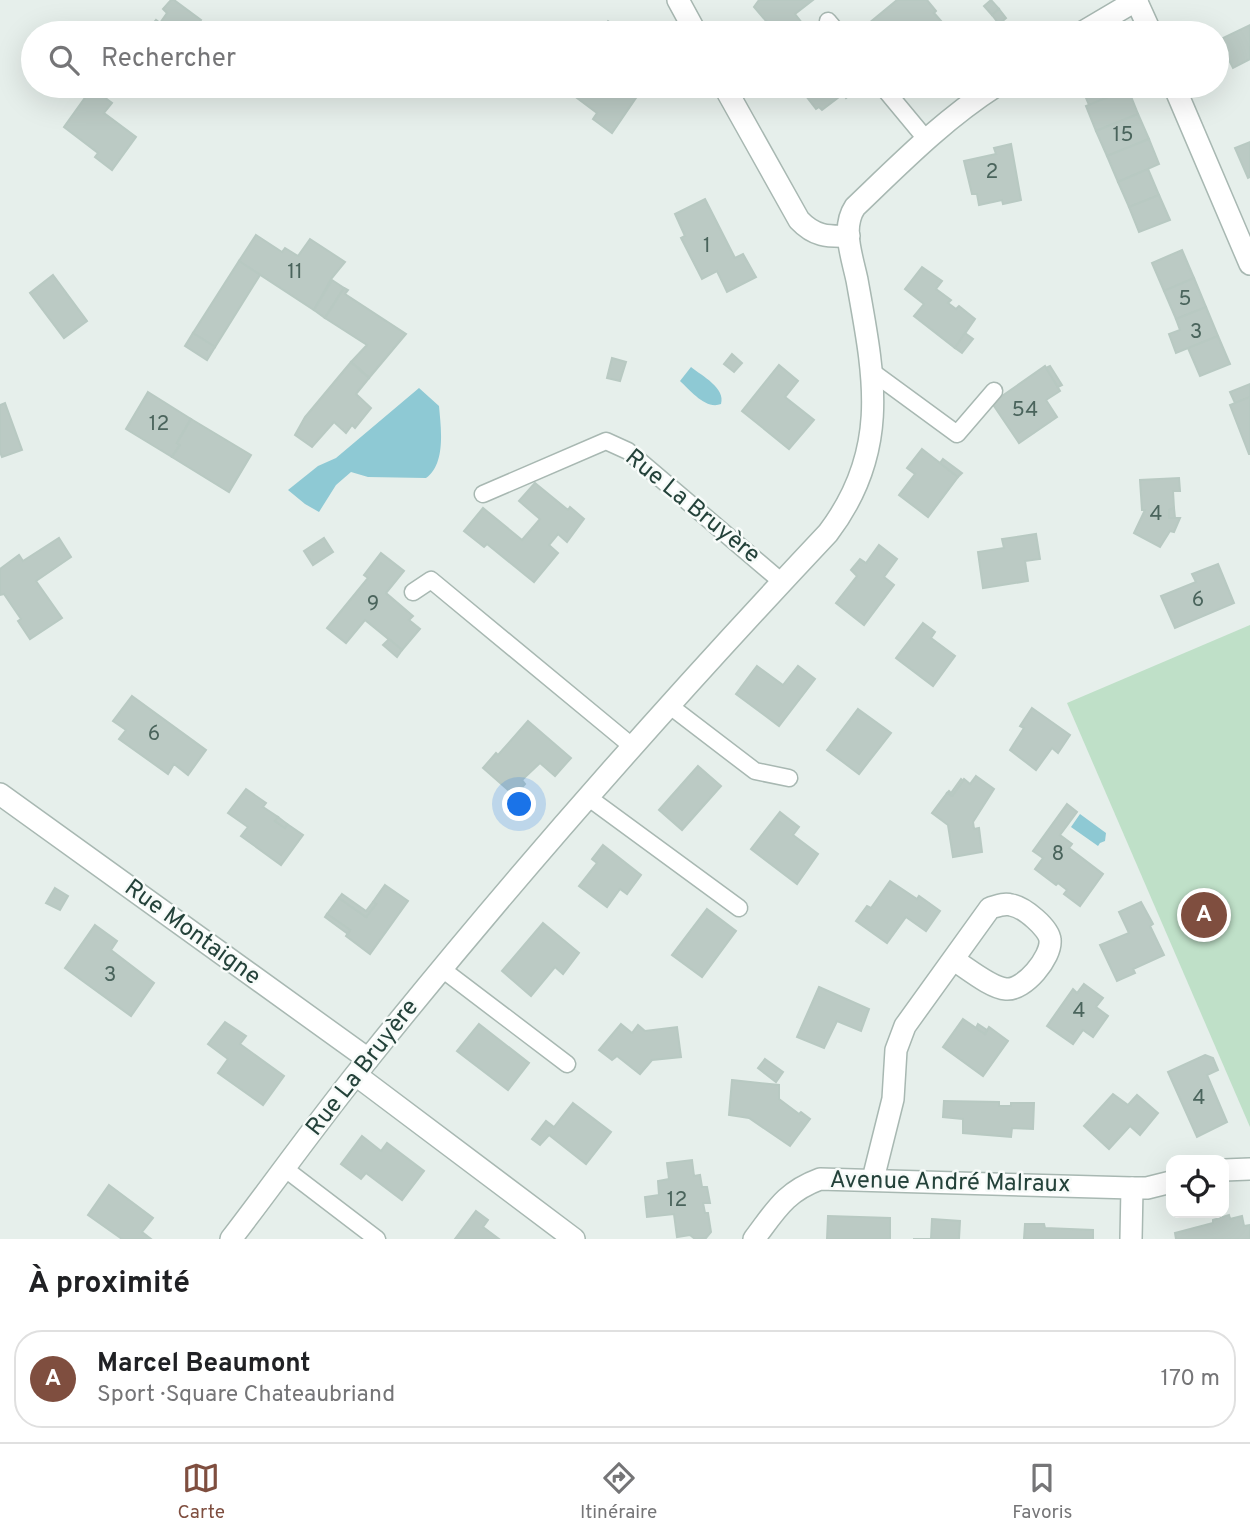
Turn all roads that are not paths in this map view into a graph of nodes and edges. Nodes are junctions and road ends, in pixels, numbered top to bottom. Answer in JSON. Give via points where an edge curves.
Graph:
{"nodes":[{"id":1,"x":678,"y":0,"type":"edge"},
{"id":2,"x":1137,"y":0,"type":"edge"},
{"id":3,"x":689,"y":21,"type":"edge"},
{"id":4,"x":1101,"y":21,"type":"edge"},
{"id":5,"x":1146,"y":21,"type":"edge"},
{"id":6,"x":731,"y":98,"type":"edge"},
{"id":7,"x":892,"y":98,"type":"edge"},
{"id":8,"x":978,"y":98,"type":"edge"},
{"id":9,"x":1180,"y":98,"type":"edge"},
{"id":10,"x":926,"y":139,"type":"junction"},
{"id":11,"x":1241,"y":219,"type":"edge"},
{"id":12,"x":849,"y":236,"type":"junction"},
{"id":13,"x":1250,"y":264,"type":"edge"},
{"id":14,"x":871,"y":371,"type":"junction"},
{"id":15,"x":994,"y":391,"type":"dead end"},
{"id":16,"x":483,"y":494,"type":"dead end"},
{"id":17,"x":782,"y":582,"type":"junction"},
{"id":18,"x":413,"y":592,"type":"dead end"},
{"id":19,"x":670,"y":706,"type":"junction"},
{"id":20,"x":633,"y":747,"type":"junction"},
{"id":21,"x":789,"y":778,"type":"dead end"},
{"id":22,"x":589,"y":798,"type":"junction"},
{"id":23,"x":8,"y":800,"type":"edge"},
{"id":24,"x":739,"y":908,"type":"dead end"},
{"id":25,"x":954,"y":960,"type":"junction"},
{"id":26,"x":442,"y":969,"type":"junction"},
{"id":27,"x":567,"y":1064,"type":"dead end"},
{"id":28,"x":362,"y":1067,"type":"junction"},
{"id":29,"x":284,"y":1168,"type":"junction"},
{"id":30,"x":1250,"y":1169,"type":"edge"},
{"id":31,"x":1229,"y":1170,"type":"edge"},
{"id":32,"x":873,"y":1179,"type":"junction"},
{"id":33,"x":1166,"y":1183,"type":"edge"},
{"id":34,"x":1132,"y":1188,"type":"junction"},
{"id":35,"x":231,"y":1239,"type":"edge"},
{"id":36,"x":377,"y":1239,"type":"edge"},
{"id":37,"x":574,"y":1239,"type":"edge"},
{"id":38,"x":754,"y":1239,"type":"edge"},
{"id":39,"x":1131,"y":1239,"type":"edge"}],
"edges":[{"from":1,"to":3,"type":"street"},
{"from":2,"to":4,"type":"street"},
{"from":2,"to":5,"type":"street"},
{"from":6,"to":12,"type":"street","via":[[799,220],[816,234]]},
{"from":7,"to":10,"type":"lane"},
{"from":8,"to":10,"type":"street"},
{"from":9,"to":11,"type":"street"},
{"from":10,"to":12,"type":"street","via":[[855,207],[849,215]]},
{"from":11,"to":13,"type":"street"},
{"from":12,"to":14,"type":"street","name":"Rue La Bruyère"},
{"from":14,"to":15,"type":"lane","via":[[957,435]]},
{"from":14,"to":17,"type":"street","name":"Rue La Bruyère","via":[[873,428],[862,477],[828,533]]},
{"from":16,"to":17,"type":"lane","name":"Rue La Bruyère","via":[[606,441],[628,452]]},
{"from":17,"to":19,"type":"street","name":"Rue La Bruyère"},
{"from":18,"to":20,"type":"lane","via":[[431,580]]},
{"from":19,"to":20,"type":"street","name":"Rue La Bruyère"},
{"from":19,"to":21,"type":"lane","via":[[755,771]]},
{"from":20,"to":22,"type":"street","name":"Rue La Bruyère"},
{"from":22,"to":24,"type":"lane"},
{"from":22,"to":26,"type":"street","name":"Rue La Bruyère"},
{"from":23,"to":28,"type":"street","name":"Rue Montaigne"},
{"from":25,"to":25,"type":"street","via":[[996,987],[1017,988],[1049,953],[1050,938],[1047,929],[1018,907],[999,905],[990,908]]},
{"from":25,"to":32,"type":"street","via":[[899,1038],[891,1107]]},
{"from":26,"to":27,"type":"lane"},
{"from":26,"to":28,"type":"street","name":"Rue La Bruyère"},
{"from":28,"to":29,"type":"street","name":"Rue La Bruyère"},
{"from":28,"to":37,"type":"street","name":"Rue Montaigne"},
{"from":29,"to":35,"type":"street","name":"Rue La Bruyère"},
{"from":29,"to":36,"type":"lane"},
{"from":30,"to":31,"type":"street"},
{"from":32,"to":34,"type":"street","name":"Avenue André Malraux"},
{"from":32,"to":38,"type":"street","name":"Avenue André Malraux","via":[[820,1179],[796,1189]]},
{"from":33,"to":34,"type":"street","name":"Avenue André Malraux"},
{"from":34,"to":39,"type":"street"}]}
